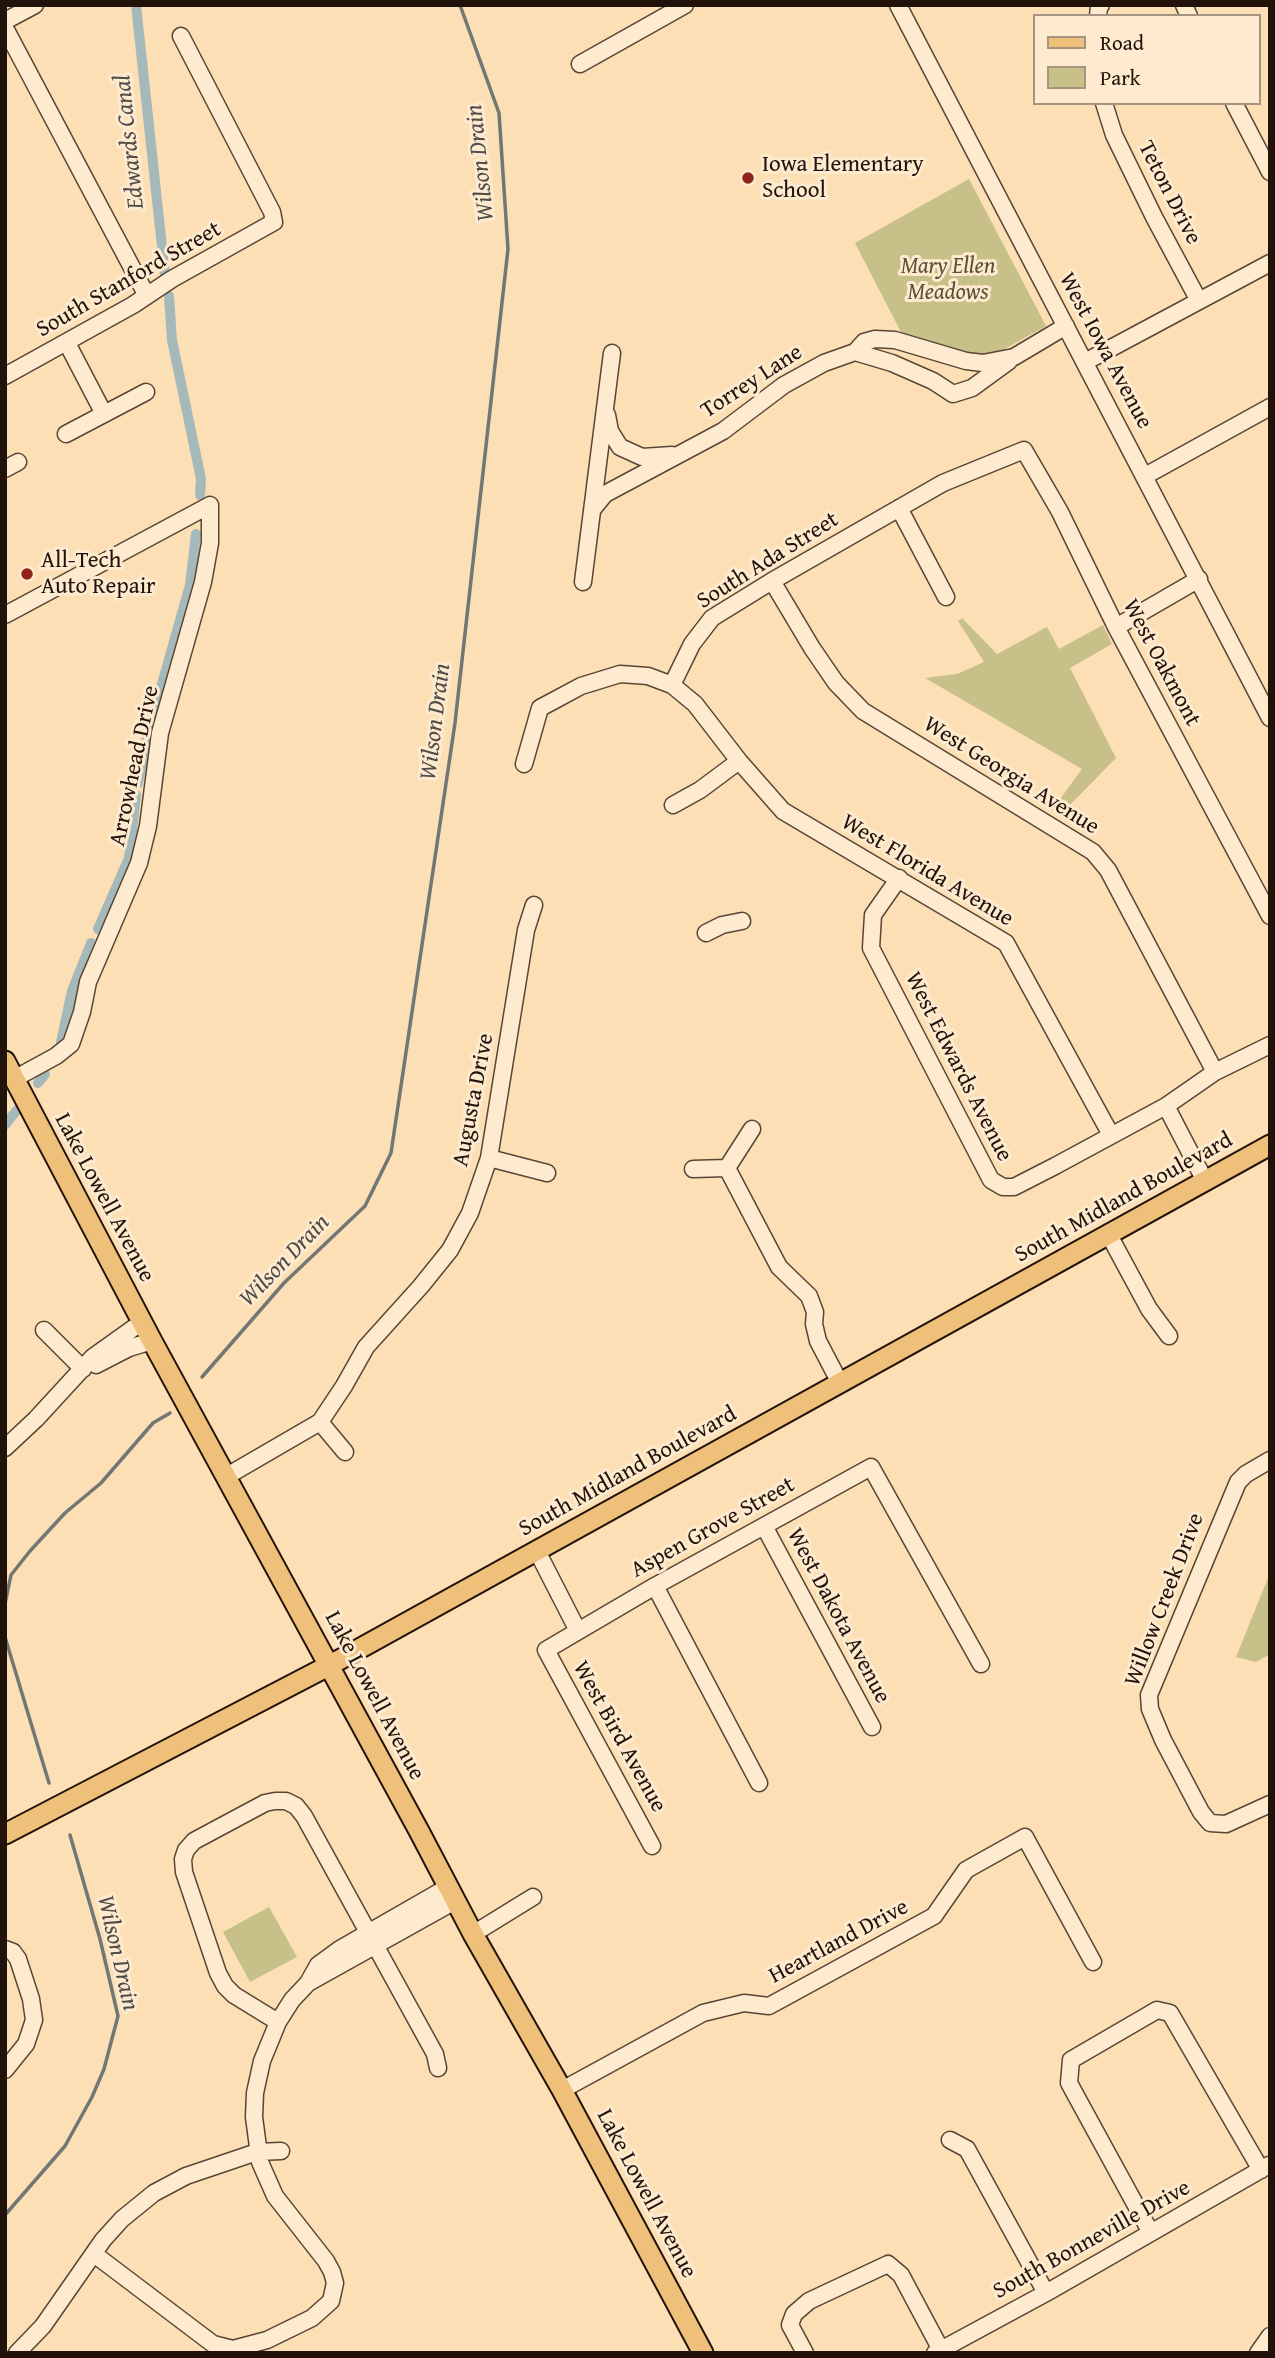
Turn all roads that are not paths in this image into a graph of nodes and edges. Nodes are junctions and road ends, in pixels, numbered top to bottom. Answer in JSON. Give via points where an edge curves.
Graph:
{"nodes":[{"id":1,"x":35,"y":5,"type":"edge"},
{"id":2,"x":685,"y":5,"type":"edge"},
{"id":3,"x":898,"y":5,"type":"edge"},
{"id":4,"x":5,"y":20,"type":"edge"},
{"id":5,"x":5,"y":28,"type":"edge"},
{"id":6,"x":181,"y":36,"type":"dead end"},
{"id":7,"x":580,"y":64,"type":"dead end"},
{"id":8,"x":1105,"y":105,"type":"edge"},
{"id":9,"x":1235,"y":105,"type":"edge"},
{"id":10,"x":1270,"y":172,"type":"edge"},
{"id":11,"x":1270,"y":263,"type":"edge"},
{"id":12,"x":147,"y":296,"type":"junction"},
{"id":13,"x":1199,"y":301,"type":"junction"},
{"id":14,"x":1066,"y":326,"type":"junction"},
{"id":15,"x":67,"y":343,"type":"junction"},
{"id":16,"x":855,"y":352,"type":"junction"},
{"id":17,"x":612,"y":353,"type":"dead end"},
{"id":18,"x":954,"y":356,"type":"junction"},
{"id":19,"x":1014,"y":357,"type":"junction"},
{"id":20,"x":1085,"y":362,"type":"junction"},
{"id":21,"x":6,"y":373,"type":"edge"},
{"id":22,"x":933,"y":381,"type":"junction"},
{"id":23,"x":146,"y":392,"type":"dead end"},
{"id":24,"x":605,"y":405,"type":"junction"},
{"id":25,"x":1270,"y":407,"type":"edge"},
{"id":26,"x":104,"y":414,"type":"junction"},
{"id":27,"x":66,"y":435,"type":"dead end"},
{"id":28,"x":680,"y":454,"type":"junction"},
{"id":29,"x":1003,"y":458,"type":"joint"},
{"id":30,"x":1145,"y":476,"type":"junction"},
{"id":31,"x":899,"y":508,"type":"junction"},
{"id":32,"x":592,"y":510,"type":"junction"},
{"id":33,"x":1199,"y":579,"type":"junction"},
{"id":34,"x":772,"y":581,"type":"junction"},
{"id":35,"x":583,"y":582,"type":"dead end"},
{"id":36,"x":946,"y":597,"type":"dead end"},
{"id":37,"x":5,"y":615,"type":"edge"},
{"id":38,"x":1116,"y":627,"type":"junction"},
{"id":39,"x":672,"y":685,"type":"junction"},
{"id":40,"x":1270,"y":718,"type":"edge"},
{"id":41,"x":739,"y":761,"type":"junction"},
{"id":42,"x":524,"y":764,"type":"dead end"},
{"id":43,"x":673,"y":805,"type":"dead end"},
{"id":44,"x":899,"y":878,"type":"junction"},
{"id":45,"x":534,"y":905,"type":"dead end"},
{"id":46,"x":1270,"y":916,"type":"edge"},
{"id":47,"x":743,"y":921,"type":"dead end"},
{"id":48,"x":706,"y":933,"type":"dead end"},
{"id":49,"x":1270,"y":1045,"type":"edge"},
{"id":50,"x":10,"y":1070,"type":"edge"},
{"id":51,"x":1215,"y":1072,"type":"junction"},
{"id":52,"x":1166,"y":1106,"type":"junction"},
{"id":53,"x":752,"y":1129,"type":"dead end"},
{"id":54,"x":1111,"y":1135,"type":"junction"},
{"id":55,"x":1270,"y":1145,"type":"edge"},
{"id":56,"x":489,"y":1158,"type":"junction"},
{"id":57,"x":727,"y":1168,"type":"junction"},
{"id":58,"x":693,"y":1169,"type":"dead end"},
{"id":59,"x":547,"y":1173,"type":"dead end"},
{"id":60,"x":1205,"y":1181,"type":"junction"},
{"id":61,"x":1109,"y":1235,"type":"junction"},
{"id":62,"x":142,"y":1322,"type":"junction"},
{"id":63,"x":44,"y":1331,"type":"dead end"},
{"id":64,"x":1169,"y":1336,"type":"dead end"},
{"id":65,"x":152,"y":1341,"type":"junction"},
{"id":66,"x":83,"y":1368,"type":"junction"},
{"id":67,"x":840,"y":1383,"type":"junction"},
{"id":68,"x":320,"y":1422,"type":"junction"},
{"id":69,"x":5,"y":1448,"type":"edge"},
{"id":70,"x":345,"y":1452,"type":"dead end"},
{"id":71,"x":1270,"y":1460,"type":"edge"},
{"id":72,"x":226,"y":1476,"type":"junction"},
{"id":73,"x":764,"y":1527,"type":"junction"},
{"id":74,"x":537,"y":1551,"type":"junction"},
{"id":75,"x":655,"y":1586,"type":"junction"},
{"id":76,"x":578,"y":1631,"type":"junction"},
{"id":77,"x":546,"y":1650,"type":"joint"},
{"id":78,"x":981,"y":1664,"type":"dead end"},
{"id":79,"x":330,"y":1665,"type":"junction"},
{"id":80,"x":872,"y":1727,"type":"dead end"},
{"id":81,"x":759,"y":1783,"type":"dead end"},
{"id":82,"x":1270,"y":1804,"type":"edge"},
{"id":83,"x":5,"y":1834,"type":"edge"},
{"id":84,"x":652,"y":1846,"type":"dead end"},
{"id":85,"x":452,"y":1894,"type":"junction"},
{"id":86,"x":533,"y":1897,"type":"dead end"},
{"id":87,"x":473,"y":1934,"type":"junction"},
{"id":88,"x":371,"y":1939,"type":"junction"},
{"id":89,"x":5,"y":1949,"type":"edge"},
{"id":90,"x":1093,"y":1962,"type":"dead end"},
{"id":91,"x":278,"y":2022,"type":"junction"},
{"id":92,"x":438,"y":2068,"type":"dead end"},
{"id":93,"x":5,"y":2070,"type":"edge"},
{"id":94,"x":562,"y":2090,"type":"junction"},
{"id":95,"x":950,"y":2140,"type":"dead end"},
{"id":96,"x":281,"y":2151,"type":"dead end"},
{"id":97,"x":257,"y":2152,"type":"junction"},
{"id":98,"x":1265,"y":2167,"type":"edge"},
{"id":99,"x":1151,"y":2233,"type":"junction"},
{"id":100,"x":94,"y":2254,"type":"junction"},
{"id":101,"x":1046,"y":2293,"type":"junction"},
{"id":102,"x":1270,"y":2336,"type":"edge"},
{"id":103,"x":697,"y":2350,"type":"edge"},
{"id":104,"x":938,"y":2351,"type":"edge"},
{"id":105,"x":17,"y":2353,"type":"edge"},
{"id":106,"x":806,"y":2353,"type":"edge"},
{"id":107,"x":1258,"y":2353,"type":"edge"}],
"edges":[{"from":1,"to":4,"type":"street"},
{"from":2,"to":7,"type":"street"},
{"from":3,"to":14,"type":"street","name":"West Iowa Avenue"},
{"from":5,"to":12,"type":"street"},
{"from":6,"to":12,"type":"street","name":"South Stanford Street","via":[[274,222]]},
{"from":8,"to":13,"type":"street","name":"Teton Drive","via":[[1114,135]]},
{"from":9,"to":10,"type":"street"},
{"from":11,"to":13,"type":"street"},
{"from":12,"to":15,"type":"street","name":"South Stanford Street"},
{"from":13,"to":20,"type":"street"},
{"from":14,"to":19,"type":"street","name":"Torrey Lane"},
{"from":14,"to":20,"type":"street","name":"West Iowa Avenue"},
{"from":15,"to":21,"type":"street","name":"South Stanford Street"},
{"from":15,"to":26,"type":"street"},
{"from":16,"to":18,"type":"street","name":"Torrey Lane","via":[[875,339]]},
{"from":16,"to":22,"type":"street"},
{"from":16,"to":28,"type":"street","name":"Torrey Lane","via":[[800,375],[723,431]]},
{"from":17,"to":24,"type":"street"},
{"from":18,"to":19,"type":"street","name":"Torrey Lane","via":[[983,363]]},
{"from":18,"to":22,"type":"street"},
{"from":19,"to":22,"type":"street","via":[[959,393]]},
{"from":20,"to":30,"type":"street","name":"West Iowa Avenue"},
{"from":23,"to":26,"type":"street"},
{"from":24,"to":28,"type":"street","via":[[610,431],[620,447],[642,457]]},
{"from":24,"to":32,"type":"street"},
{"from":25,"to":30,"type":"street"},
{"from":26,"to":27,"type":"street"},
{"from":28,"to":32,"type":"street","name":"Torrey Lane","via":[[605,494]]},
{"from":29,"to":31,"type":"street","name":"South Ada Street"},
{"from":29,"to":38,"type":"street","name":"West Oakmont","via":[[1024,450]]},
{"from":30,"to":33,"type":"street","name":"West Iowa Avenue"},
{"from":31,"to":34,"type":"street","name":"South Ada Street"},
{"from":31,"to":36,"type":"street"},
{"from":32,"to":35,"type":"street"},
{"from":33,"to":38,"type":"street"},
{"from":33,"to":40,"type":"street","name":"West Iowa Avenue"},
{"from":34,"to":39,"type":"street","name":"South Ada Street","via":[[712,618],[692,644]]},
{"from":34,"to":51,"type":"street","name":"West Georgia Avenue","via":[[836,683],[863,711],[1093,852],[1108,870]]},
{"from":37,"to":50,"type":"street","name":"Arrowhead Drive","via":[[210,505],[203,582],[160,733],[139,863],[88,982],[71,1044],[56,1056]]},
{"from":38,"to":46,"type":"street","name":"West Oakmont"},
{"from":39,"to":41,"type":"street","name":"West Florida Avenue","via":[[695,704]]},
{"from":39,"to":42,"type":"street","via":[[648,676],[620,674],[581,686],[540,708]]},
{"from":41,"to":43,"type":"street"},
{"from":41,"to":44,"type":"street","name":"West Florida Avenue","via":[[783,811]]},
{"from":44,"to":54,"type":"street","name":"West Florida Avenue","via":[[1006,943]]},
{"from":44,"to":54,"type":"street","name":"West Edwards Avenue","via":[[873,915],[871,948],[991,1180],[1014,1187]]},
{"from":45,"to":56,"type":"street","name":"Augusta Drive"},
{"from":47,"to":48,"type":"street"},
{"from":49,"to":51,"type":"street","name":"West Edwards Avenue"},
{"from":50,"to":62,"type":"main road","name":"Lake Lowell Avenue"},
{"from":51,"to":52,"type":"street","name":"West Edwards Avenue"},
{"from":52,"to":54,"type":"street","name":"West Edwards Avenue"},
{"from":52,"to":60,"type":"street"},
{"from":53,"to":57,"type":"street"},
{"from":55,"to":60,"type":"main road","name":"South Midland Boulevard"},
{"from":56,"to":59,"type":"street"},
{"from":56,"to":68,"type":"street","name":"Augusta Drive","via":[[470,1213],[450,1250],[366,1347]]},
{"from":57,"to":58,"type":"street"},
{"from":57,"to":67,"type":"street","via":[[779,1267],[809,1296],[817,1342]]},
{"from":60,"to":61,"type":"main road","name":"South Midland Boulevard"},
{"from":61,"to":64,"type":"street"},
{"from":61,"to":67,"type":"main road","name":"South Midland Boulevard"},
{"from":62,"to":65,"type":"main road","name":"Lake Lowell Avenue"},
{"from":62,"to":66,"type":"street"},
{"from":63,"to":66,"type":"street"},
{"from":65,"to":66,"type":"street"},
{"from":65,"to":72,"type":"main road","name":"Lake Lowell Avenue"},
{"from":66,"to":69,"type":"street"},
{"from":67,"to":74,"type":"main road","name":"South Midland Boulevard"},
{"from":68,"to":70,"type":"street"},
{"from":68,"to":72,"type":"street","name":"Augusta Drive"},
{"from":71,"to":82,"type":"street","name":"Willow Creek Drive","via":[[1238,1482],[1149,1695],[1163,1740],[1210,1823],[1226,1824]]},
{"from":72,"to":79,"type":"main road","name":"Lake Lowell Avenue"},
{"from":73,"to":75,"type":"street","name":"Aspen Grove Street"},
{"from":73,"to":78,"type":"street","name":"Aspen Grove Street","via":[[870,1467]]},
{"from":73,"to":80,"type":"street","name":"West Dakota Avenue"},
{"from":74,"to":76,"type":"street"},
{"from":74,"to":79,"type":"main road","name":"South Midland Boulevard"},
{"from":75,"to":76,"type":"street","name":"Aspen Grove Street"},
{"from":75,"to":81,"type":"street"},
{"from":76,"to":77,"type":"street","name":"Aspen Grove Street"},
{"from":77,"to":84,"type":"street","name":"West Bird Avenue"},
{"from":79,"to":83,"type":"main road","name":"South Midland Boulevard"},
{"from":79,"to":85,"type":"main road","name":"Lake Lowell Avenue"},
{"from":85,"to":87,"type":"main road","name":"Lake Lowell Avenue"},
{"from":85,"to":88,"type":"street"},
{"from":86,"to":87,"type":"street"},
{"from":87,"to":94,"type":"main road","name":"Lake Lowell Avenue"},
{"from":88,"to":91,"type":"street","via":[[318,1965]]},
{"from":88,"to":91,"type":"street","via":[[296,1806],[286,1801],[265,1803],[194,1841],[183,1859],[184,1872],[218,1973],[234,1995]]},
{"from":88,"to":92,"type":"street","via":[[436,2054]]},
{"from":89,"to":93,"type":"street","via":[[18,1959],[34,2020],[26,2044]]},
{"from":90,"to":94,"type":"street","name":"Heartland Drive","via":[[1025,1837],[966,1870],[934,1916],[769,2006],[744,2003],[703,2013]]},
{"from":91,"to":97,"type":"street","via":[[261,2061],[255,2093]]},
{"from":94,"to":103,"type":"main road","name":"Lake Lowell Avenue"},
{"from":95,"to":101,"type":"street","via":[[967,2149]]},
{"from":96,"to":97,"type":"street"},
{"from":97,"to":100,"type":"street","via":[[186,2176],[154,2193],[122,2219]]},
{"from":97,"to":100,"type":"street","via":[[275,2196],[326,2261],[335,2283],[331,2301],[313,2318],[244,2348],[213,2344]]},
{"from":98,"to":99,"type":"street","name":"South Bonneville Drive"},
{"from":98,"to":99,"type":"street","via":[[1170,2013],[1157,2010],[1071,2060],[1069,2083]]},
{"from":99,"to":101,"type":"street","name":"South Bonneville Drive"},
{"from":100,"to":105,"type":"street","via":[[44,2326]]},
{"from":101,"to":104,"type":"street","name":"South Bonneville Drive"},
{"from":102,"to":107,"type":"street"},
{"from":104,"to":106,"type":"street","via":[[901,2275],[888,2264],[809,2301],[794,2314],[790,2325]]}]}
